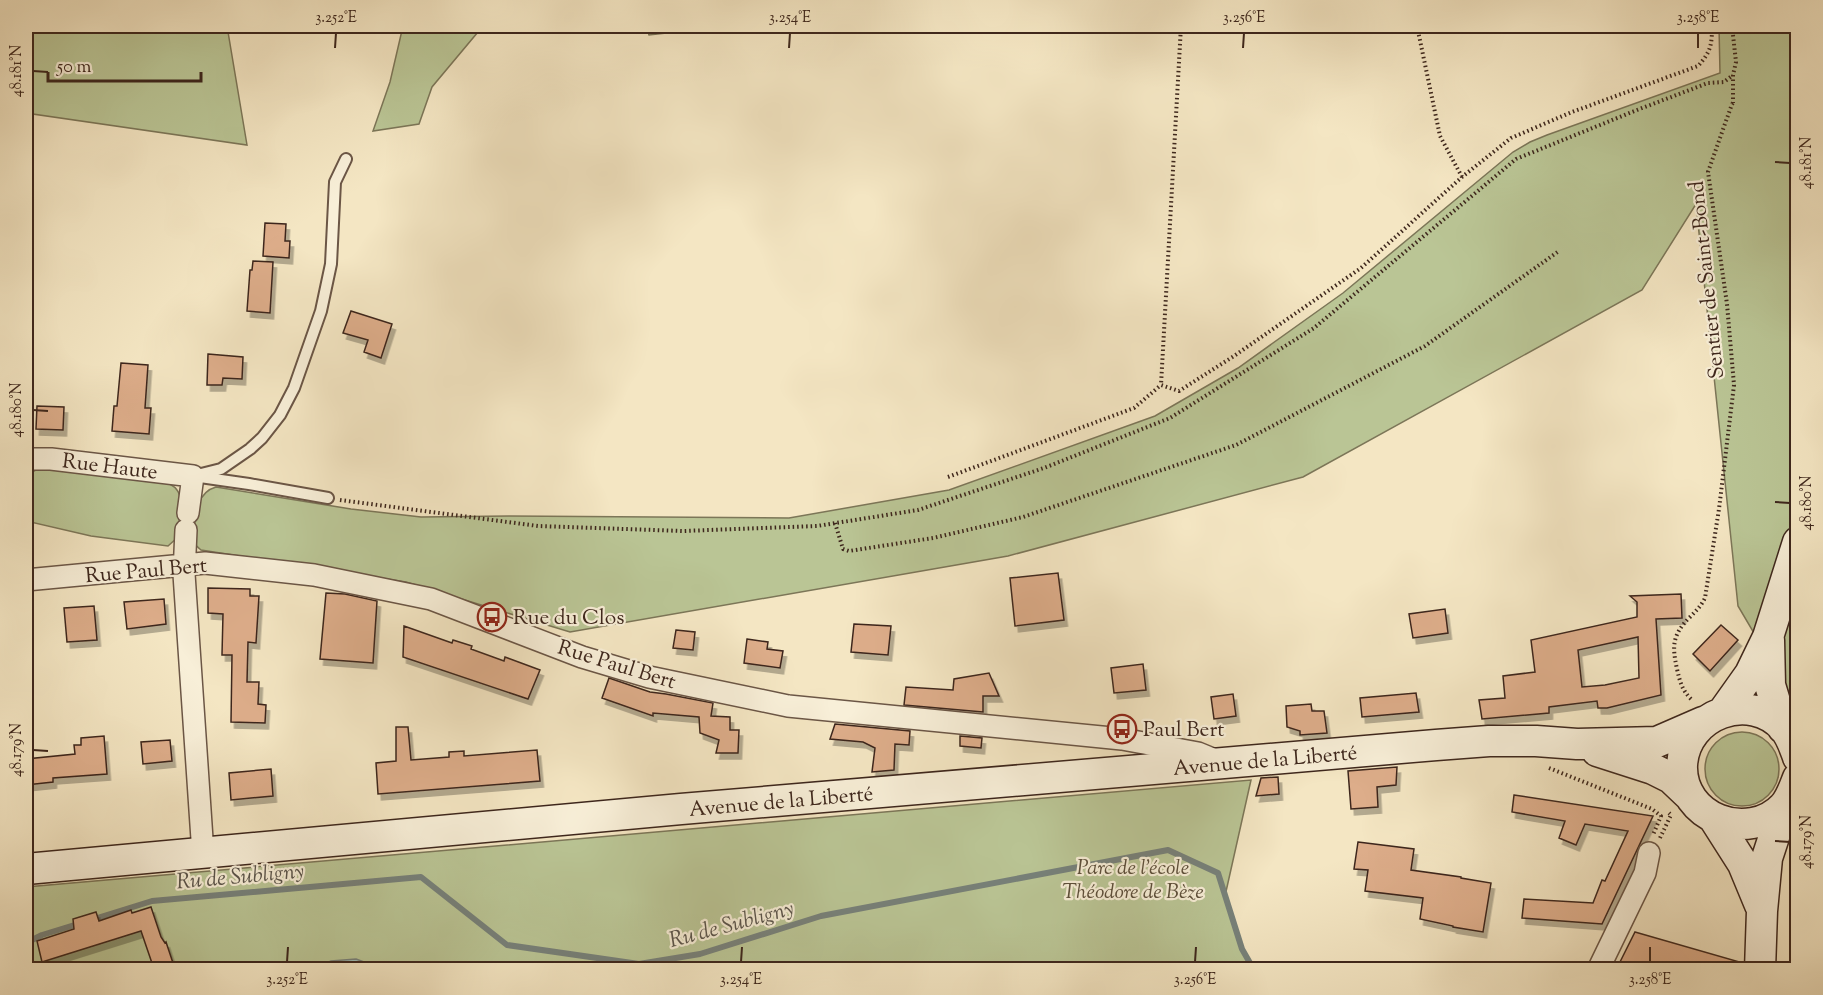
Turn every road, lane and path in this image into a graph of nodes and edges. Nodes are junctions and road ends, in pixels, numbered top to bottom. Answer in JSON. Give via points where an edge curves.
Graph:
{"nodes":[{"id":1,"x":1181,"y":26,"type":"edge"},
{"id":2,"x":1417,"y":26,"type":"edge"},
{"id":3,"x":1712,"y":26,"type":"edge"},
{"id":4,"x":1732,"y":26,"type":"edge"},
{"id":5,"x":1733,"y":75,"type":"junction"},
{"id":6,"x":346,"y":159,"type":"dead end"},
{"id":7,"x":1462,"y":177,"type":"junction"},
{"id":8,"x":1559,"y":251,"type":"dead end"},
{"id":9,"x":1161,"y":385,"type":"junction"},
{"id":10,"x":26,"y":459,"type":"edge"},
{"id":11,"x":193,"y":476,"type":"junction"},
{"id":12,"x":948,"y":477,"type":"dead end"},
{"id":13,"x":328,"y":498,"type":"joint"},
{"id":14,"x":835,"y":523,"type":"junction"},
{"id":15,"x":1797,"y":542,"type":"edge"},
{"id":16,"x":184,"y":565,"type":"junction"},
{"id":17,"x":26,"y":580,"type":"edge"},
{"id":18,"x":1768,"y":637,"type":"junction"},
{"id":19,"x":1706,"y":711,"type":"junction"},
{"id":20,"x":1784,"y":728,"type":"junction"},
{"id":21,"x":1110,"y":738,"type":"junction"},
{"id":22,"x":1578,"y":744,"type":"junction"},
{"id":23,"x":1540,"y":753,"type":"junction"},
{"id":24,"x":1797,"y":757,"type":"edge"},
{"id":25,"x":1223,"y":764,"type":"junction"},
{"id":26,"x":1113,"y":773,"type":"junction"},
{"id":27,"x":1797,"y":778,"type":"edge"},
{"id":28,"x":1677,"y":801,"type":"junction"},
{"id":29,"x":1784,"y":806,"type":"junction"},
{"id":30,"x":1715,"y":820,"type":"junction"},
{"id":31,"x":1649,"y":853,"type":"junction"},
{"id":32,"x":203,"y":854,"type":"junction"},
{"id":33,"x":26,"y":869,"type":"edge"},
{"id":34,"x":1762,"y":911,"type":"junction"},
{"id":35,"x":1598,"y":969,"type":"edge"},
{"id":36,"x":1760,"y":969,"type":"edge"}],
"edges":[{"from":1,"to":9,"type":"path"},
{"from":2,"to":7,"type":"path","via":[[1440,136]]},
{"from":3,"to":7,"type":"path","via":[[1709,54],[1698,66],[1511,138]]},
{"from":4,"to":5,"type":"path","name":"Sentier de Saint-Bond","via":[[1736,62]]},
{"from":5,"to":14,"type":"path","via":[[1724,82],[1708,83],[1516,159],[1314,328],[1170,418],[1044,468],[918,510]]},
{"from":5,"to":19,"type":"path","name":"Sentier de Saint-Bond","via":[[1732,106],[1708,172],[1734,385],[1705,598],[1676,635],[1673,652],[1680,686]]},
{"from":6,"to":11,"type":"lane","via":[[335,182],[331,264],[321,311],[294,388],[280,415],[250,449],[221,469]]},
{"from":7,"to":9,"type":"path","via":[[1361,268],[1234,356],[1179,391]]},
{"from":8,"to":14,"type":"path","via":[[1425,346],[1236,445],[1023,517],[933,538],[849,551],[843,549]]},
{"from":9,"to":12,"type":"path","via":[[1134,408]]},
{"from":10,"to":11,"type":"street","name":"Rue Haute"},
{"from":11,"to":13,"type":"lane"},
{"from":11,"to":16,"type":"street"},
{"from":13,"to":14,"type":"path","via":[[538,526],[683,531]]},
{"from":15,"to":18,"type":"main road"},
{"from":16,"to":17,"type":"street","name":"Rue Paul Bert"},
{"from":16,"to":21,"type":"street","name":"Rue Paul Bert","via":[[205,563],[314,575],[430,599],[582,657],[649,677],[788,706]]},
{"from":16,"to":32,"type":"street"},
{"from":18,"to":19,"type":"main road","via":[[1750,674]]},
{"from":18,"to":20,"type":"main road","via":[[1770,685]]},
{"from":19,"to":20,"type":"main road","via":[[1755,711]]},
{"from":19,"to":22,"type":"main road","via":[[1657,742]]},
{"from":19,"to":28,"type":"main road","via":[[1685,749],[1684,781]]},
{"from":20,"to":24,"type":"main road"},
{"from":21,"to":25,"type":"street","name":"Rue Paul Bert","via":[[1198,753]]},
{"from":21,"to":26,"type":"street"},
{"from":22,"to":23,"type":"main road","name":"Avenue de la Liberté"},
{"from":22,"to":28,"type":"main road","via":[[1671,778]]},
{"from":23,"to":25,"type":"main road","name":"Avenue de la Liberté","via":[[1436,745]]},
{"from":23,"to":31,"type":"path","via":[[1659,814]]},
{"from":25,"to":26,"type":"main road","name":"Avenue de la Liberté"},
{"from":26,"to":32,"type":"main road","name":"Avenue de la Liberté"},
{"from":27,"to":29,"type":"main road"},
{"from":28,"to":30,"type":"main road"},
{"from":28,"to":31,"type":"path"},
{"from":29,"to":30,"type":"main road","via":[[1752,824],[1733,825]]},
{"from":29,"to":34,"type":"main road","via":[[1767,858]]},
{"from":30,"to":34,"type":"main road","via":[[1743,864]]},
{"from":31,"to":35,"type":"street","via":[[1645,873]]},
{"from":32,"to":33,"type":"main road","name":"Avenue de la Liberté"},
{"from":34,"to":36,"type":"main road"}]}
